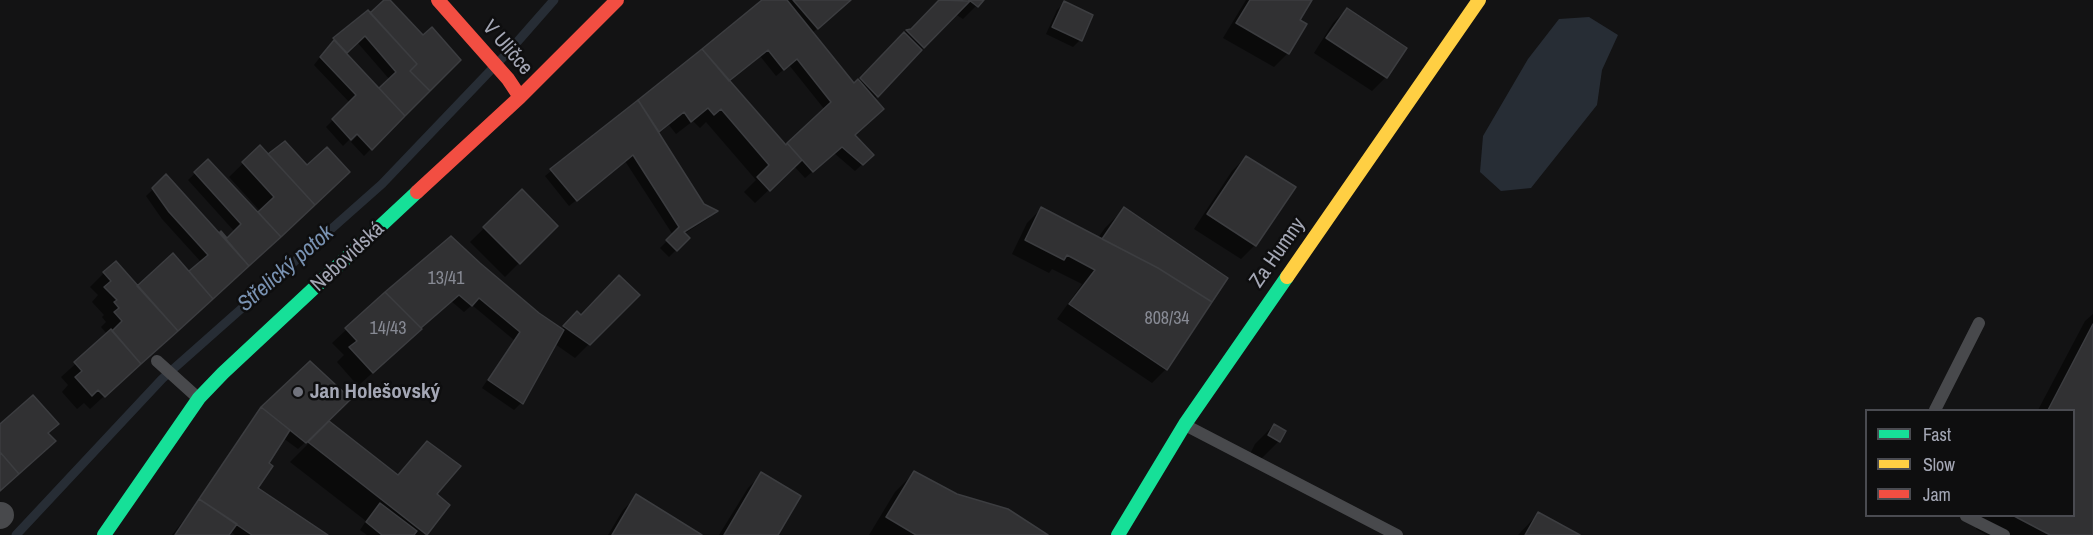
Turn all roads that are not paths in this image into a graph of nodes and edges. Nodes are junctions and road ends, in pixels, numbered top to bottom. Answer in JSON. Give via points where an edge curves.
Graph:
{"nodes":[{"id":1,"x":438,"y":0,"type":"edge"},
{"id":2,"x":617,"y":0,"type":"edge"},
{"id":3,"x":1479,"y":0,"type":"edge"},
{"id":4,"x":520,"y":97,"type":"junction"},
{"id":5,"x":1979,"y":323,"type":"dead end"},
{"id":6,"x":158,"y":361,"type":"dead end"},
{"id":7,"x":199,"y":398,"type":"junction"},
{"id":8,"x":1936,"y":409,"type":"edge"},
{"id":9,"x":1185,"y":424,"type":"junction"},
{"id":10,"x":1968,"y":517,"type":"edge"},
{"id":11,"x":104,"y":535,"type":"edge"},
{"id":12,"x":1118,"y":535,"type":"edge"},
{"id":13,"x":1397,"y":535,"type":"edge"},
{"id":14,"x":2004,"y":535,"type":"edge"}],
"edges":[{"from":1,"to":4,"type":"street","name":"V Uličce"},
{"from":2,"to":4,"type":"street","name":"Nebovidská"},
{"from":3,"to":9,"type":"street","name":"Za Humny"},
{"from":4,"to":7,"type":"street","name":"Nebovidská"},
{"from":5,"to":8,"type":"lane"},
{"from":6,"to":7,"type":"lane"},
{"from":7,"to":11,"type":"street","name":"Nebovidská"},
{"from":9,"to":12,"type":"street","name":"Za Humny"},
{"from":9,"to":13,"type":"lane"},
{"from":10,"to":14,"type":"lane"}]}
